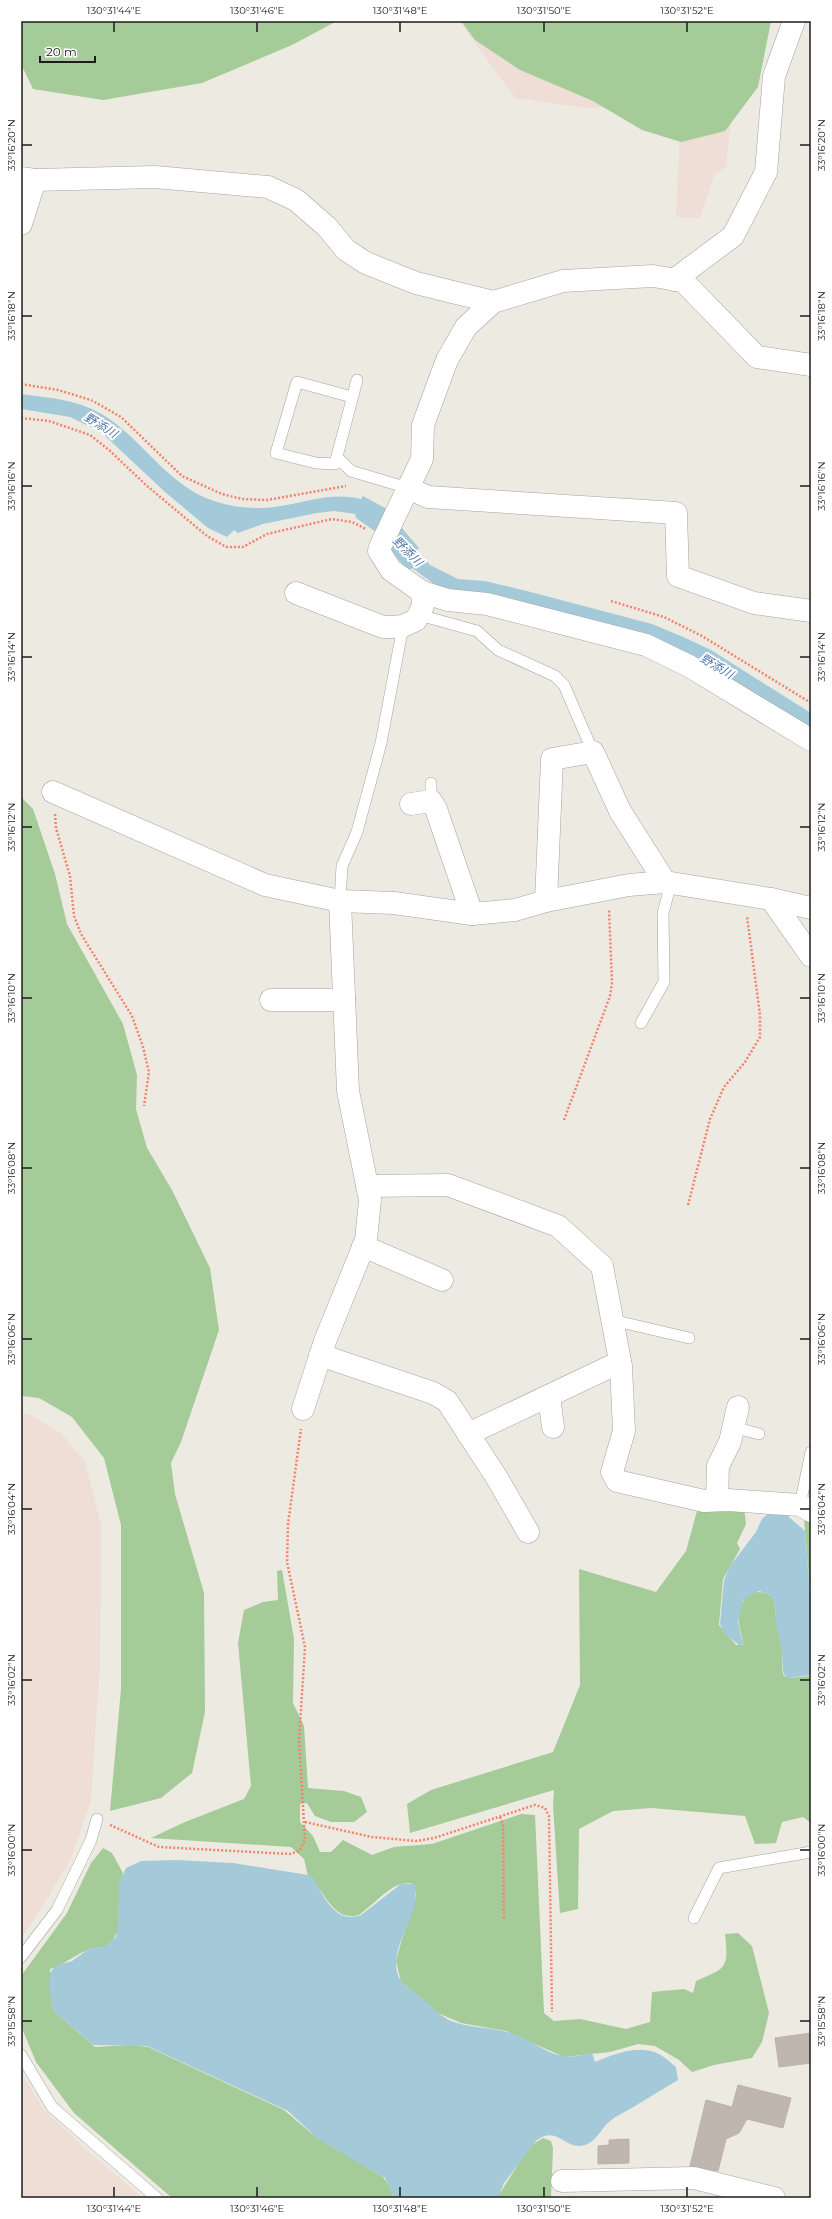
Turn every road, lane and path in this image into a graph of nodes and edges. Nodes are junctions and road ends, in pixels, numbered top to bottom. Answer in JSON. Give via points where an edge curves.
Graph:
{"nodes":[{"id":1,"x":794,"y":21,"type":"edge"},
{"id":2,"x":28,"y":179,"type":"edge"},
{"id":3,"x":21,"y":224,"type":"edge"},
{"id":4,"x":674,"y":280,"type":"junction"},
{"id":5,"x":493,"y":302,"type":"junction"},
{"id":6,"x":811,"y":365,"type":"edge"},
{"id":7,"x":357,"y":380,"type":"dead end"},
{"id":8,"x":21,"y":384,"type":"edge"},
{"id":9,"x":352,"y":397,"type":"junction"},
{"id":10,"x":21,"y":418,"type":"edge"},
{"id":11,"x":337,"y":457,"type":"junction"},
{"id":12,"x":351,"y":487,"type":"dead end"},
{"id":13,"x":408,"y":488,"type":"junction"},
{"id":14,"x":380,"y":545,"type":"junction"},
{"id":15,"x":422,"y":592,"type":"junction"},
{"id":16,"x":296,"y":593,"type":"dead end"},
{"id":17,"x":611,"y":601,"type":"dead end"},
{"id":18,"x":811,"y":611,"type":"edge"},
{"id":19,"x":410,"y":621,"type":"junction"},
{"id":20,"x":811,"y":703,"type":"edge"},
{"id":21,"x":811,"y":740,"type":"edge"},
{"id":22,"x":593,"y":752,"type":"junction"},
{"id":23,"x":53,"y":792,"type":"joint"},
{"id":24,"x":425,"y":796,"type":"dead end"},
{"id":25,"x":668,"y":883,"type":"junction"},
{"id":26,"x":608,"y":889,"type":"junction"},
{"id":27,"x":746,"y":895,"type":"junction"},
{"id":28,"x":772,"y":899,"type":"junction"},
{"id":29,"x":340,"y":901,"type":"junction"},
{"id":30,"x":546,"y":901,"type":"junction"},
{"id":31,"x":811,"y":908,"type":"edge"},
{"id":32,"x":472,"y":914,"type":"junction"},
{"id":33,"x":811,"y":956,"type":"edge"},
{"id":34,"x":270,"y":1000,"type":"dead end"},
{"id":35,"x":344,"y":1000,"type":"junction"},
{"id":36,"x":641,"y":1023,"type":"dead end"},
{"id":37,"x":144,"y":1106,"type":"dead end"},
{"id":38,"x":564,"y":1120,"type":"dead end"},
{"id":39,"x":368,"y":1186,"type":"junction"},
{"id":40,"x":688,"y":1205,"type":"dead end"},
{"id":41,"x":363,"y":1246,"type":"junction"},
{"id":42,"x":442,"y":1280,"type":"dead end"},
{"id":43,"x":612,"y":1320,"type":"junction"},
{"id":44,"x":689,"y":1338,"type":"dead end"},
{"id":45,"x":320,"y":1355,"type":"junction"},
{"id":46,"x":620,"y":1362,"type":"junction"},
{"id":47,"x":549,"y":1396,"type":"junction"},
{"id":48,"x":303,"y":1409,"type":"joint"},
{"id":49,"x":736,"y":1417,"type":"joint"},
{"id":50,"x":553,"y":1427,"type":"dead end"},
{"id":51,"x":468,"y":1434,"type":"junction"},
{"id":52,"x":759,"y":1434,"type":"dead end"},
{"id":53,"x":811,"y":1452,"type":"edge"},
{"id":54,"x":717,"y":1500,"type":"junction"},
{"id":55,"x":806,"y":1508,"type":"edge"},
{"id":56,"x":528,"y":1532,"type":"dead end"},
{"id":57,"x":500,"y":1817,"type":"junction"},
{"id":58,"x":97,"y":1819,"type":"joint"},
{"id":59,"x":304,"y":1822,"type":"junction"},
{"id":60,"x":811,"y":1852,"type":"edge"},
{"id":61,"x":694,"y":1918,"type":"dead end"},
{"id":62,"x":504,"y":1920,"type":"dead end"},
{"id":63,"x":21,"y":1957,"type":"edge"},
{"id":64,"x":552,"y":2012,"type":"dead end"},
{"id":65,"x":21,"y":2055,"type":"edge"},
{"id":66,"x":562,"y":2181,"type":"dead end"},
{"id":67,"x":157,"y":2198,"type":"edge"},
{"id":68,"x":774,"y":2198,"type":"edge"}],
"edges":[{"from":1,"to":4,"type":"street","via":[[774,76],[766,172],[732,236]]},
{"from":2,"to":3,"type":"street"},
{"from":2,"to":5,"type":"street","via":[[155,177],[268,187],[296,200],[327,227],[346,250],[366,263],[416,283]]},
{"from":4,"to":5,"type":"street","via":[[653,276],[563,281]]},
{"from":4,"to":6,"type":"street","via":[[682,281],[757,357]]},
{"from":5,"to":13,"type":"street","via":[[466,328],[447,360],[423,425],[422,458]]},
{"from":7,"to":9,"type":"lane"},
{"from":8,"to":12,"type":"path","via":[[58,390],[91,400],[122,417],[182,476],[222,494],[242,499],[267,500],[344,485]]},
{"from":9,"to":11,"type":"lane"},
{"from":9,"to":11,"type":"lane","via":[[297,382],[276,453],[316,463],[335,464]]},
{"from":10,"to":14,"type":"path","via":[[49,421],[90,435],[146,486],[207,536],[226,547],[243,547],[267,534],[332,519],[352,522],[370,531]]},
{"from":11,"to":13,"type":"lane","via":[[351,471]]},
{"from":13,"to":14,"type":"street"},
{"from":13,"to":18,"type":"street","via":[[428,497],[676,513],[678,576],[754,603]]},
{"from":14,"to":15,"type":"street","via":[[379,551],[391,570]]},
{"from":15,"to":19,"type":"street","via":[[423,606]]},
{"from":15,"to":21,"type":"street","via":[[448,600],[487,604],[646,645],[689,666]]},
{"from":16,"to":19,"type":"street","via":[[383,627]]},
{"from":17,"to":20,"type":"path","via":[[664,617],[702,636]]},
{"from":19,"to":22,"type":"lane","via":[[451,622],[476,631],[498,650],[555,676],[564,685]]},
{"from":19,"to":29,"type":"lane","via":[[357,832],[342,866]]},
{"from":22,"to":25,"type":"street","via":[[620,811]]},
{"from":22,"to":30,"type":"street","via":[[552,759]]},
{"from":23,"to":29,"type":"street","via":[[265,884]]},
{"from":23,"to":37,"type":"path","via":[[56,828],[70,876],[80,934],[132,1016],[143,1047],[149,1072]]},
{"from":24,"to":32,"type":"street","via":[[436,809]]},
{"from":25,"to":26,"type":"street"},
{"from":25,"to":27,"type":"street"},
{"from":25,"to":36,"type":"lane","via":[[663,913],[664,982]]},
{"from":26,"to":30,"type":"street"},
{"from":26,"to":38,"type":"path","via":[[612,983],[610,996]]},
{"from":27,"to":28,"type":"street"},
{"from":27,"to":40,"type":"path","via":[[760,1015],[760,1037],[745,1062],[724,1087],[710,1119]]},
{"from":28,"to":31,"type":"street"},
{"from":28,"to":33,"type":"street"},
{"from":29,"to":32,"type":"street","via":[[394,903]]},
{"from":29,"to":35,"type":"street"},
{"from":30,"to":32,"type":"street","via":[[515,910]]},
{"from":34,"to":35,"type":"street"},
{"from":35,"to":39,"type":"street","via":[[348,1091]]},
{"from":39,"to":41,"type":"street","via":[[370,1200],[366,1240]]},
{"from":39,"to":43,"type":"street","via":[[448,1185],[558,1226],[602,1266]]},
{"from":41,"to":42,"type":"street"},
{"from":41,"to":45,"type":"street"},
{"from":43,"to":44,"type":"lane"},
{"from":43,"to":46,"type":"street"},
{"from":45,"to":48,"type":"street"},
{"from":45,"to":51,"type":"street","via":[[433,1393],[447,1401]]},
{"from":46,"to":47,"type":"street"},
{"from":46,"to":54,"type":"street","via":[[624,1431],[612,1472],[617,1481],[704,1501]]},
{"from":47,"to":50,"type":"street"},
{"from":47,"to":51,"type":"street"},
{"from":48,"to":59,"type":"path","via":[[288,1524],[287,1562],[304,1647],[299,1740]]},
{"from":49,"to":52,"type":"lane"},
{"from":49,"to":54,"type":"street","via":[[730,1442],[718,1466]]},
{"from":51,"to":56,"type":"street"},
{"from":53,"to":55,"type":"lane"},
{"from":54,"to":55,"type":"street"},
{"from":57,"to":59,"type":"path","via":[[416,1842],[372,1838]]},
{"from":57,"to":62,"type":"path","via":[[503,1825]]},
{"from":57,"to":64,"type":"path","via":[[535,1805],[545,1808],[549,1816]]},
{"from":58,"to":59,"type":"path","via":[[159,1847],[290,1854],[299,1851],[302,1845]]},
{"from":58,"to":63,"type":"lane","via":[[91,1840],[57,1910]]},
{"from":60,"to":61,"type":"lane","via":[[719,1868]]},
{"from":65,"to":67,"type":"lane","via":[[52,2107]]},
{"from":66,"to":68,"type":"street","via":[[694,2178]]}]}
